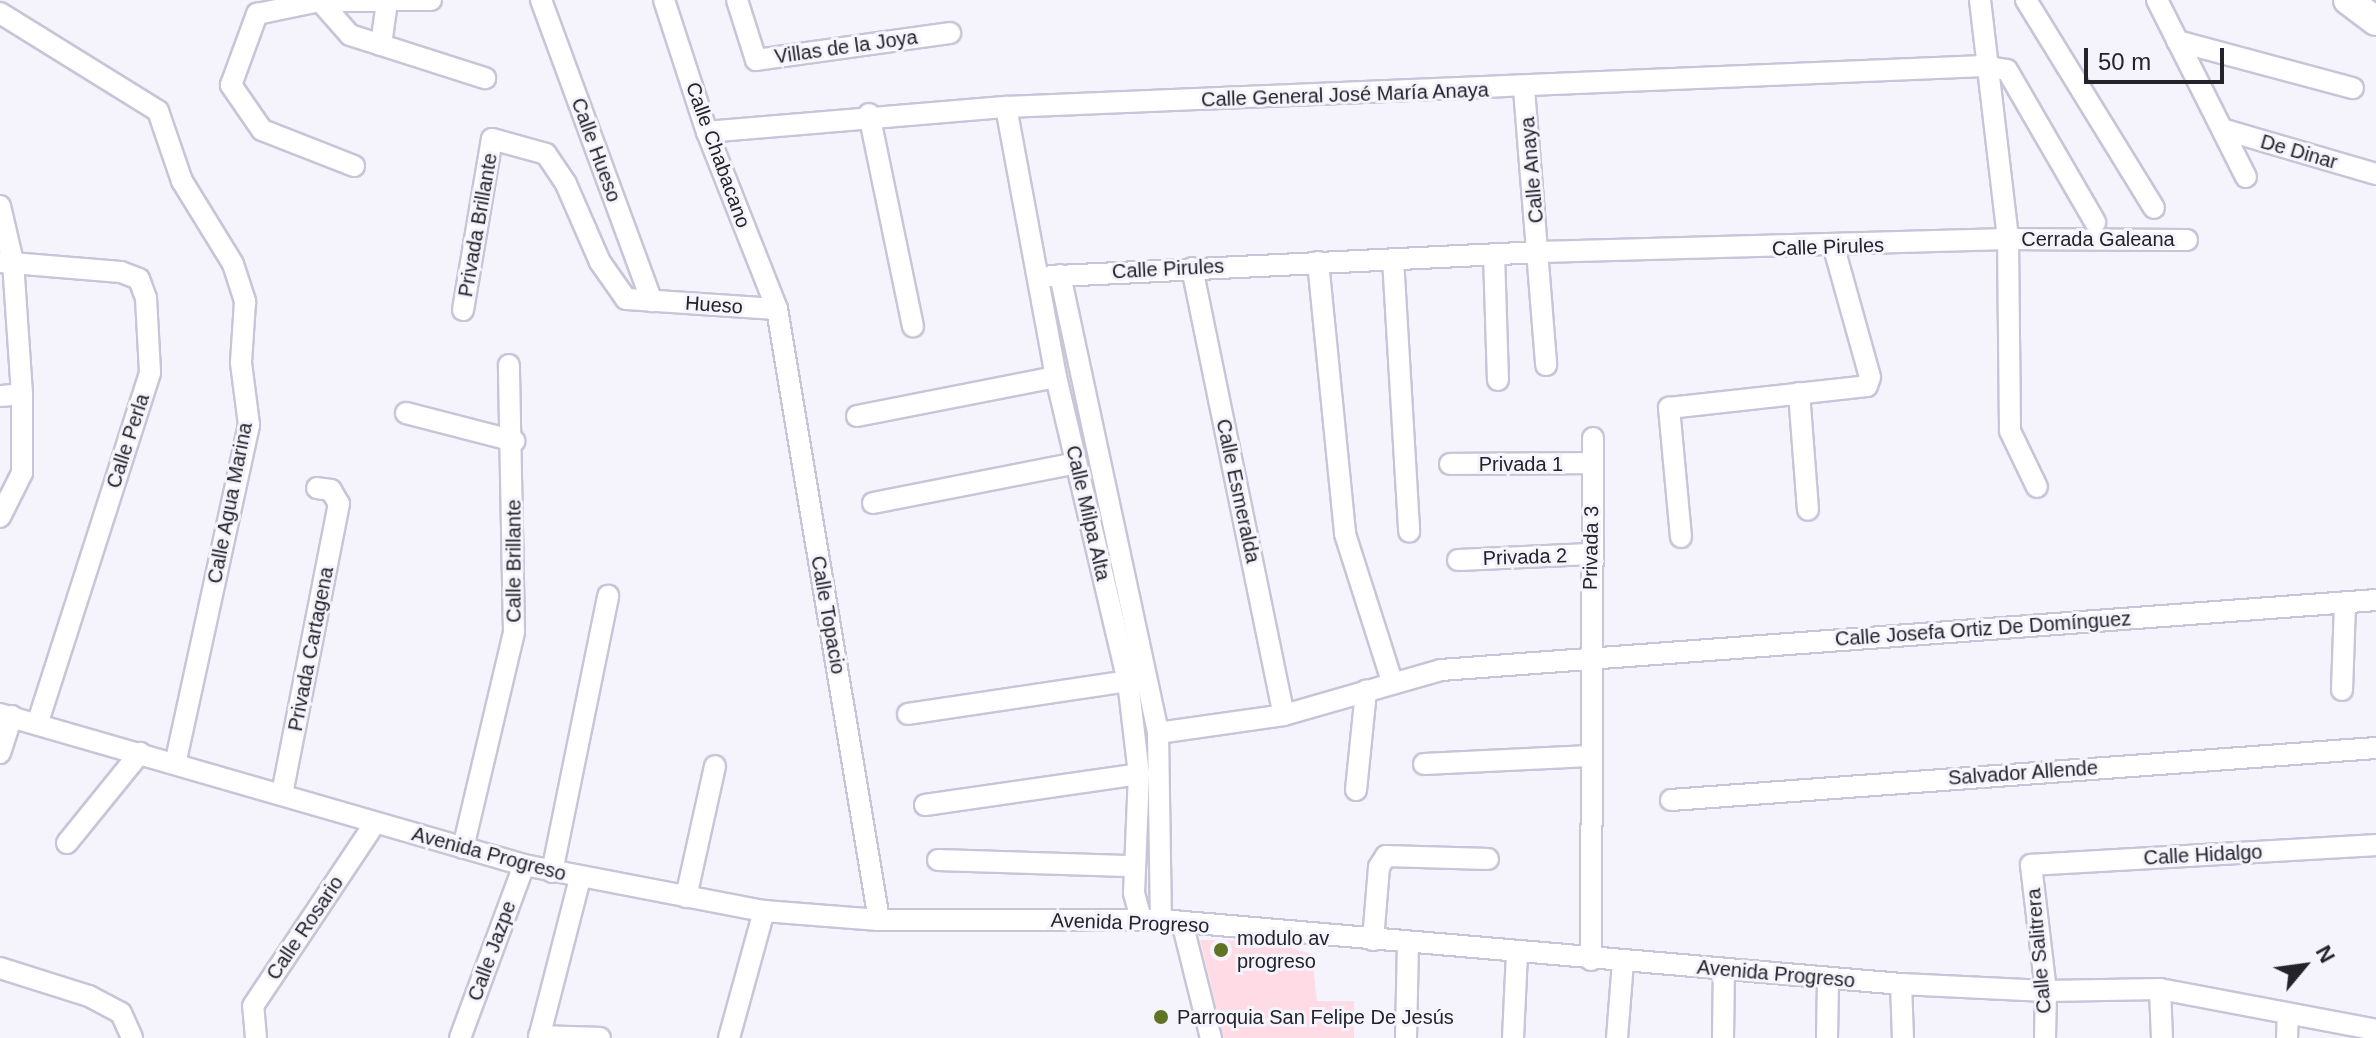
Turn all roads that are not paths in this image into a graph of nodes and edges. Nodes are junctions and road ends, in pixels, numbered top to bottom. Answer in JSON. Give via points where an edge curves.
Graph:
{"nodes":[{"id":1,"x":431,"y":0,"type":"edge"},
{"id":2,"x":541,"y":0,"type":"edge"},
{"id":3,"x":664,"y":0,"type":"edge"},
{"id":4,"x":737,"y":0,"type":"edge"},
{"id":5,"x":1980,"y":0,"type":"edge"},
{"id":6,"x":2026,"y":0,"type":"edge"},
{"id":7,"x":2157,"y":0,"type":"edge"},
{"id":8,"x":2348,"y":0,"type":"edge"},
{"id":9,"x":320,"y":1,"type":"edge"},
{"id":10,"x":387,"y":2,"type":"edge"},
{"id":11,"x":0,"y":13,"type":"edge"},
{"id":12,"x":2376,"y":21,"type":"edge"},
{"id":13,"x":950,"y":33,"type":"dead end"},
{"id":14,"x":2177,"y":41,"type":"junction"},
{"id":15,"x":381,"y":45,"type":"junction"},
{"id":16,"x":1984,"y":66,"type":"junction"},
{"id":17,"x":485,"y":78,"type":"dead end"},
{"id":18,"x":2353,"y":88,"type":"dead end"},
{"id":19,"x":1524,"y":89,"type":"junction"},
{"id":20,"x":1006,"y":107,"type":"junction"},
{"id":21,"x":869,"y":114,"type":"junction"},
{"id":22,"x":2222,"y":129,"type":"junction"},
{"id":23,"x":707,"y":132,"type":"junction"},
{"id":24,"x":492,"y":139,"type":"joint"},
{"id":25,"x":354,"y":166,"type":"dead end"},
{"id":26,"x":2376,"y":174,"type":"edge"},
{"id":27,"x":2246,"y":177,"type":"dead end"},
{"id":28,"x":0,"y":206,"type":"edge"},
{"id":29,"x":2154,"y":208,"type":"dead end"},
{"id":30,"x":2095,"y":222,"type":"dead end"},
{"id":31,"x":2008,"y":239,"type":"junction"},
{"id":32,"x":2187,"y":240,"type":"dead end"},
{"id":33,"x":1834,"y":248,"type":"junction"},
{"id":34,"x":1540,"y":252,"type":"junction"},
{"id":35,"x":1494,"y":254,"type":"junction"},
{"id":36,"x":1393,"y":259,"type":"junction"},
{"id":37,"x":6,"y":262,"type":"edge"},
{"id":38,"x":1318,"y":262,"type":"junction"},
{"id":39,"x":1192,"y":268,"type":"junction"},
{"id":40,"x":1060,"y":275,"type":"junction"},
{"id":41,"x":1038,"y":277,"type":"junction"},
{"id":42,"x":652,"y":301,"type":"junction"},
{"id":43,"x":777,"y":309,"type":"junction"},
{"id":44,"x":463,"y":310,"type":"dead end"},
{"id":45,"x":913,"y":327,"type":"dead end"},
{"id":46,"x":509,"y":365,"type":"dead end"},
{"id":47,"x":1546,"y":365,"type":"dead end"},
{"id":48,"x":1056,"y":377,"type":"junction"},
{"id":49,"x":1498,"y":380,"type":"dead end"},
{"id":50,"x":1799,"y":393,"type":"junction"},
{"id":51,"x":22,"y":394,"type":"junction"},
{"id":52,"x":0,"y":396,"type":"edge"},
{"id":53,"x":406,"y":413,"type":"dead end"},
{"id":54,"x":857,"y":416,"type":"dead end"},
{"id":55,"x":1593,"y":438,"type":"dead end"},
{"id":56,"x":514,"y":441,"type":"junction"},
{"id":57,"x":1076,"y":463,"type":"junction"},
{"id":58,"x":1592,"y":463,"type":"junction"},
{"id":59,"x":1450,"y":464,"type":"dead end"},
{"id":60,"x":8,"y":487,"type":"edge"},
{"id":61,"x":2037,"y":487,"type":"dead end"},
{"id":62,"x":317,"y":488,"type":"dead end"},
{"id":63,"x":873,"y":503,"type":"dead end"},
{"id":64,"x":1808,"y":510,"type":"dead end"},
{"id":65,"x":0,"y":517,"type":"edge"},
{"id":66,"x":1409,"y":532,"type":"dead end"},
{"id":67,"x":1681,"y":537,"type":"dead end"},
{"id":68,"x":1591,"y":554,"type":"junction"},
{"id":69,"x":1458,"y":560,"type":"dead end"},
{"id":70,"x":608,"y":596,"type":"dead end"},
{"id":71,"x":2376,"y":600,"type":"edge"},
{"id":72,"x":2345,"y":603,"type":"junction"},
{"id":73,"x":1590,"y":658,"type":"junction"},
{"id":74,"x":1128,"y":681,"type":"junction"},
{"id":75,"x":1393,"y":684,"type":"junction"},
{"id":76,"x":2342,"y":690,"type":"dead end"},
{"id":77,"x":1366,"y":691,"type":"junction"},
{"id":78,"x":908,"y":714,"type":"dead end"},
{"id":79,"x":6,"y":715,"type":"edge"},
{"id":80,"x":1284,"y":715,"type":"junction"},
{"id":81,"x":38,"y":722,"type":"junction"},
{"id":82,"x":1158,"y":733,"type":"junction"},
{"id":83,"x":2376,"y":748,"type":"edge"},
{"id":84,"x":0,"y":753,"type":"edge"},
{"id":85,"x":140,"y":753,"type":"junction"},
{"id":86,"x":1590,"y":756,"type":"junction"},
{"id":87,"x":175,"y":763,"type":"junction"},
{"id":88,"x":1424,"y":764,"type":"dead end"},
{"id":89,"x":715,"y":766,"type":"dead end"},
{"id":90,"x":1139,"y":774,"type":"junction"},
{"id":91,"x":1356,"y":790,"type":"dead end"},
{"id":92,"x":282,"y":794,"type":"junction"},
{"id":93,"x":1671,"y":800,"type":"dead end"},
{"id":94,"x":925,"y":805,"type":"dead end"},
{"id":95,"x":375,"y":823,"type":"junction"},
{"id":96,"x":67,"y":843,"type":"dead end"},
{"id":97,"x":2376,"y":845,"type":"edge"},
{"id":98,"x":463,"y":848,"type":"junction"},
{"id":99,"x":1488,"y":859,"type":"dead end"},
{"id":100,"x":938,"y":860,"type":"dead end"},
{"id":101,"x":524,"y":865,"type":"junction"},
{"id":102,"x":2031,"y":865,"type":"joint"},
{"id":103,"x":1134,"y":866,"type":"junction"},
{"id":104,"x":552,"y":872,"type":"junction"},
{"id":105,"x":580,"y":878,"type":"junction"},
{"id":106,"x":686,"y":897,"type":"junction"},
{"id":107,"x":764,"y":911,"type":"junction"},
{"id":108,"x":879,"y":920,"type":"junction"},
{"id":109,"x":1151,"y":920,"type":"junction"},
{"id":110,"x":1182,"y":922,"type":"junction"},
{"id":111,"x":1373,"y":940,"type":"junction"},
{"id":112,"x":1408,"y":943,"type":"junction"},
{"id":113,"x":1517,"y":953,"type":"junction"},
{"id":114,"x":1591,"y":960,"type":"junction"},
{"id":115,"x":1623,"y":962,"type":"junction"},
{"id":116,"x":0,"y":968,"type":"edge"},
{"id":117,"x":1724,"y":970,"type":"junction"},
{"id":118,"x":1828,"y":978,"type":"junction"},
{"id":119,"x":1901,"y":984,"type":"junction"},
{"id":120,"x":2160,"y":989,"type":"junction"},
{"id":121,"x":2046,"y":991,"type":"junction"},
{"id":122,"x":2288,"y":1014,"type":"junction"},
{"id":123,"x":2373,"y":1033,"type":"edge"},
{"id":124,"x":539,"y":1037,"type":"edge"},
{"id":125,"x":132,"y":1038,"type":"edge"},
{"id":126,"x":256,"y":1038,"type":"edge"},
{"id":127,"x":460,"y":1038,"type":"edge"},
{"id":128,"x":600,"y":1038,"type":"edge"},
{"id":129,"x":729,"y":1038,"type":"edge"},
{"id":130,"x":1211,"y":1038,"type":"edge"},
{"id":131,"x":1406,"y":1038,"type":"edge"},
{"id":132,"x":1513,"y":1038,"type":"edge"},
{"id":133,"x":1617,"y":1038,"type":"edge"},
{"id":134,"x":1723,"y":1038,"type":"edge"},
{"id":135,"x":1827,"y":1038,"type":"edge"},
{"id":136,"x":1903,"y":1038,"type":"edge"},
{"id":137,"x":2045,"y":1038,"type":"edge"},
{"id":138,"x":2162,"y":1038,"type":"edge"},
{"id":139,"x":2287,"y":1038,"type":"edge"}],
"edges":[{"from":1,"to":10,"type":"street"},
{"from":2,"to":42,"type":"street","name":"Calle Hueso"},
{"from":3,"to":23,"type":"street","name":"Calle Chabacano"},
{"from":4,"to":13,"type":"street","name":"Villas de la Joya","via":[[756,60]]},
{"from":5,"to":16,"type":"street"},
{"from":6,"to":29,"type":"street"},
{"from":7,"to":14,"type":"street"},
{"from":8,"to":12,"type":"street"},
{"from":9,"to":10,"type":"street"},
{"from":9,"to":15,"type":"street","via":[[350,35]]},
{"from":9,"to":25,"type":"street","via":[[257,14],[231,85],[262,130]]},
{"from":10,"to":15,"type":"street"},
{"from":11,"to":87,"type":"street","name":"Calle Agua Marina","via":[[158,111],[182,181],[233,264],[245,302],[241,363],[249,425]]},
{"from":14,"to":18,"type":"street"},
{"from":14,"to":22,"type":"street"},
{"from":15,"to":17,"type":"street"},
{"from":16,"to":19,"type":"street","name":"Calle General José María Anaya"},
{"from":16,"to":30,"type":"street","via":[[2007,70]]},
{"from":16,"to":31,"type":"street"},
{"from":19,"to":20,"type":"street","name":"Calle General José María Anaya"},
{"from":19,"to":34,"type":"street","name":"Calle Anaya"},
{"from":20,"to":21,"type":"street","name":"Calle General José María Anaya"},
{"from":20,"to":41,"type":"street","name":"Calle Milpa Alta"},
{"from":21,"to":23,"type":"street","name":"Calle General José María Anaya"},
{"from":21,"to":45,"type":"street"},
{"from":22,"to":26,"type":"street","name":"De Dinar"},
{"from":22,"to":27,"type":"street"},
{"from":23,"to":43,"type":"street","name":"Calle Chabacano"},
{"from":24,"to":42,"type":"street","name":"Hueso","via":[[546,154],[566,184],[615,289],[626,299]]},
{"from":24,"to":44,"type":"street","name":"Privada Brillante"},
{"from":28,"to":37,"type":"street"},
{"from":31,"to":32,"type":"street","name":"Cerrada Galeana"},
{"from":31,"to":33,"type":"street","name":"Calle Pirules"},
{"from":31,"to":61,"type":"street","via":[[2010,431]]},
{"from":33,"to":34,"type":"street","name":"Calle Pirules"},
{"from":33,"to":50,"type":"street","via":[[1870,377],[1867,386],[1856,389]]},
{"from":34,"to":35,"type":"street","name":"Calle Pirules"},
{"from":34,"to":47,"type":"street","name":"Calle Anaya"},
{"from":35,"to":36,"type":"street","name":"Calle Pirules"},
{"from":35,"to":49,"type":"street"},
{"from":36,"to":38,"type":"street","name":"Calle Pirules"},
{"from":36,"to":66,"type":"street"},
{"from":37,"to":51,"type":"street"},
{"from":37,"to":81,"type":"street","name":"Calle Perla","via":[[121,272],[139,279],[146,298],[150,373]]},
{"from":38,"to":39,"type":"street","name":"Calle Pirules"},
{"from":38,"to":75,"type":"street","via":[[1345,534]]},
{"from":39,"to":40,"type":"street","name":"Calle Pirules"},
{"from":39,"to":80,"type":"street","name":"Calle Esmeralda"},
{"from":40,"to":41,"type":"street","name":"Calle Pirules"},
{"from":40,"to":82,"type":"street","name":"Calle Milpa Alta"},
{"from":41,"to":48,"type":"street","name":"Calle Milpa Alta"},
{"from":42,"to":43,"type":"street","name":"Hueso"},
{"from":43,"to":108,"type":"street","name":"Calle Topacio"},
{"from":46,"to":56,"type":"street","name":"Calle Brillante"},
{"from":48,"to":54,"type":"street"},
{"from":48,"to":57,"type":"street","name":"Calle Milpa Alta"},
{"from":50,"to":64,"type":"street"},
{"from":50,"to":67,"type":"street","via":[[1669,408]]},
{"from":51,"to":52,"type":"street"},
{"from":51,"to":60,"type":"street"},
{"from":53,"to":56,"type":"street"},
{"from":55,"to":58,"type":"street","name":"Privada 3"},
{"from":56,"to":98,"type":"street","name":"Calle Brillante","via":[[514,632]]},
{"from":57,"to":63,"type":"street"},
{"from":57,"to":74,"type":"street","name":"Calle Milpa Alta"},
{"from":58,"to":59,"type":"street","name":"Privada 1"},
{"from":58,"to":68,"type":"street","name":"Privada 3"},
{"from":60,"to":65,"type":"street"},
{"from":62,"to":92,"type":"street","name":"Privada Cartagena","via":[[331,490],[339,504]]},
{"from":68,"to":69,"type":"street","name":"Privada 2"},
{"from":68,"to":73,"type":"street","name":"Privada 3"},
{"from":70,"to":104,"type":"street"},
{"from":71,"to":72,"type":"street","name":"Calle Josefa Ortiz De Domínguez"},
{"from":72,"to":73,"type":"street","name":"Calle Josefa Ortiz De Domínguez"},
{"from":72,"to":76,"type":"street"},
{"from":73,"to":75,"type":"street","name":"Calle Josefa Ortiz De Domínguez","via":[[1441,670]]},
{"from":73,"to":86,"type":"street"},
{"from":74,"to":78,"type":"street"},
{"from":74,"to":90,"type":"street","name":"Calle Milpa Alta"},
{"from":75,"to":77,"type":"street","name":"Calle Josefa Ortiz De Domínguez"},
{"from":77,"to":80,"type":"street","name":"Calle Josefa Ortiz De Domínguez"},
{"from":77,"to":91,"type":"street"},
{"from":79,"to":81,"type":"street","name":"Avenida Progreso"},
{"from":79,"to":84,"type":"street"},
{"from":80,"to":82,"type":"street","name":"Calle Josefa Ortiz De Domínguez"},
{"from":81,"to":85,"type":"street","name":"Avenida Progreso"},
{"from":82,"to":109,"type":"street","name":"Calle Milpa Alta"},
{"from":83,"to":93,"type":"street","name":"Salvador Allende"},
{"from":85,"to":87,"type":"street","name":"Avenida Progreso"},
{"from":85,"to":96,"type":"street"},
{"from":86,"to":88,"type":"street"},
{"from":86,"to":114,"type":"street"},
{"from":87,"to":92,"type":"street","name":"Avenida Progreso"},
{"from":89,"to":106,"type":"street"},
{"from":90,"to":94,"type":"street"},
{"from":90,"to":103,"type":"street","name":"Calle Milpa Alta"},
{"from":92,"to":95,"type":"street","name":"Avenida Progreso"},
{"from":95,"to":98,"type":"street","name":"Avenida Progreso"},
{"from":95,"to":126,"type":"street","name":"Calle Rosario","via":[[253,1006]]},
{"from":97,"to":102,"type":"street","name":"Calle Hidalgo"},
{"from":98,"to":101,"type":"street","name":"Avenida Progreso"},
{"from":99,"to":111,"type":"street","via":[[1386,856],[1379,867]]},
{"from":100,"to":103,"type":"street"},
{"from":101,"to":104,"type":"street","name":"Avenida Progreso"},
{"from":101,"to":127,"type":"street","name":"Calle Jazpe"},
{"from":102,"to":121,"type":"street","name":"Calle Salitrera"},
{"from":103,"to":109,"type":"street","name":"Calle Milpa Alta"},
{"from":104,"to":105,"type":"street","name":"Avenida Progreso"},
{"from":105,"to":106,"type":"street","name":"Avenida Progreso"},
{"from":105,"to":124,"type":"street"},
{"from":106,"to":107,"type":"street","name":"Avenida Progreso"},
{"from":107,"to":108,"type":"street","name":"Avenida Progreso"},
{"from":107,"to":129,"type":"street"},
{"from":108,"to":109,"type":"street","name":"Avenida Progreso"},
{"from":109,"to":110,"type":"street","name":"Avenida Progreso"},
{"from":110,"to":111,"type":"street","name":"Avenida Progreso"},
{"from":110,"to":130,"type":"street"},
{"from":111,"to":112,"type":"street","name":"Avenida Progreso"},
{"from":112,"to":113,"type":"street","name":"Avenida Progreso"},
{"from":112,"to":131,"type":"street"},
{"from":113,"to":114,"type":"street","name":"Avenida Progreso"},
{"from":113,"to":132,"type":"street"},
{"from":114,"to":115,"type":"street","name":"Avenida Progreso"},
{"from":115,"to":117,"type":"street","name":"Avenida Progreso"},
{"from":115,"to":133,"type":"street"},
{"from":116,"to":125,"type":"street","via":[[89,996],[121,1013]]},
{"from":117,"to":118,"type":"street","name":"Avenida Progreso"},
{"from":117,"to":134,"type":"street"},
{"from":118,"to":119,"type":"street","name":"Avenida Progreso"},
{"from":118,"to":135,"type":"street"},
{"from":119,"to":121,"type":"street","name":"Avenida Progreso"},
{"from":119,"to":136,"type":"street"},
{"from":120,"to":121,"type":"street","name":"Avenida Progreso"},
{"from":120,"to":122,"type":"street","name":"Avenida Progreso"},
{"from":120,"to":138,"type":"street"},
{"from":121,"to":137,"type":"street","name":"Calle Salitrera"},
{"from":122,"to":123,"type":"street","name":"Avenida Progreso"},
{"from":122,"to":139,"type":"street"},
{"from":124,"to":128,"type":"street"}]}
